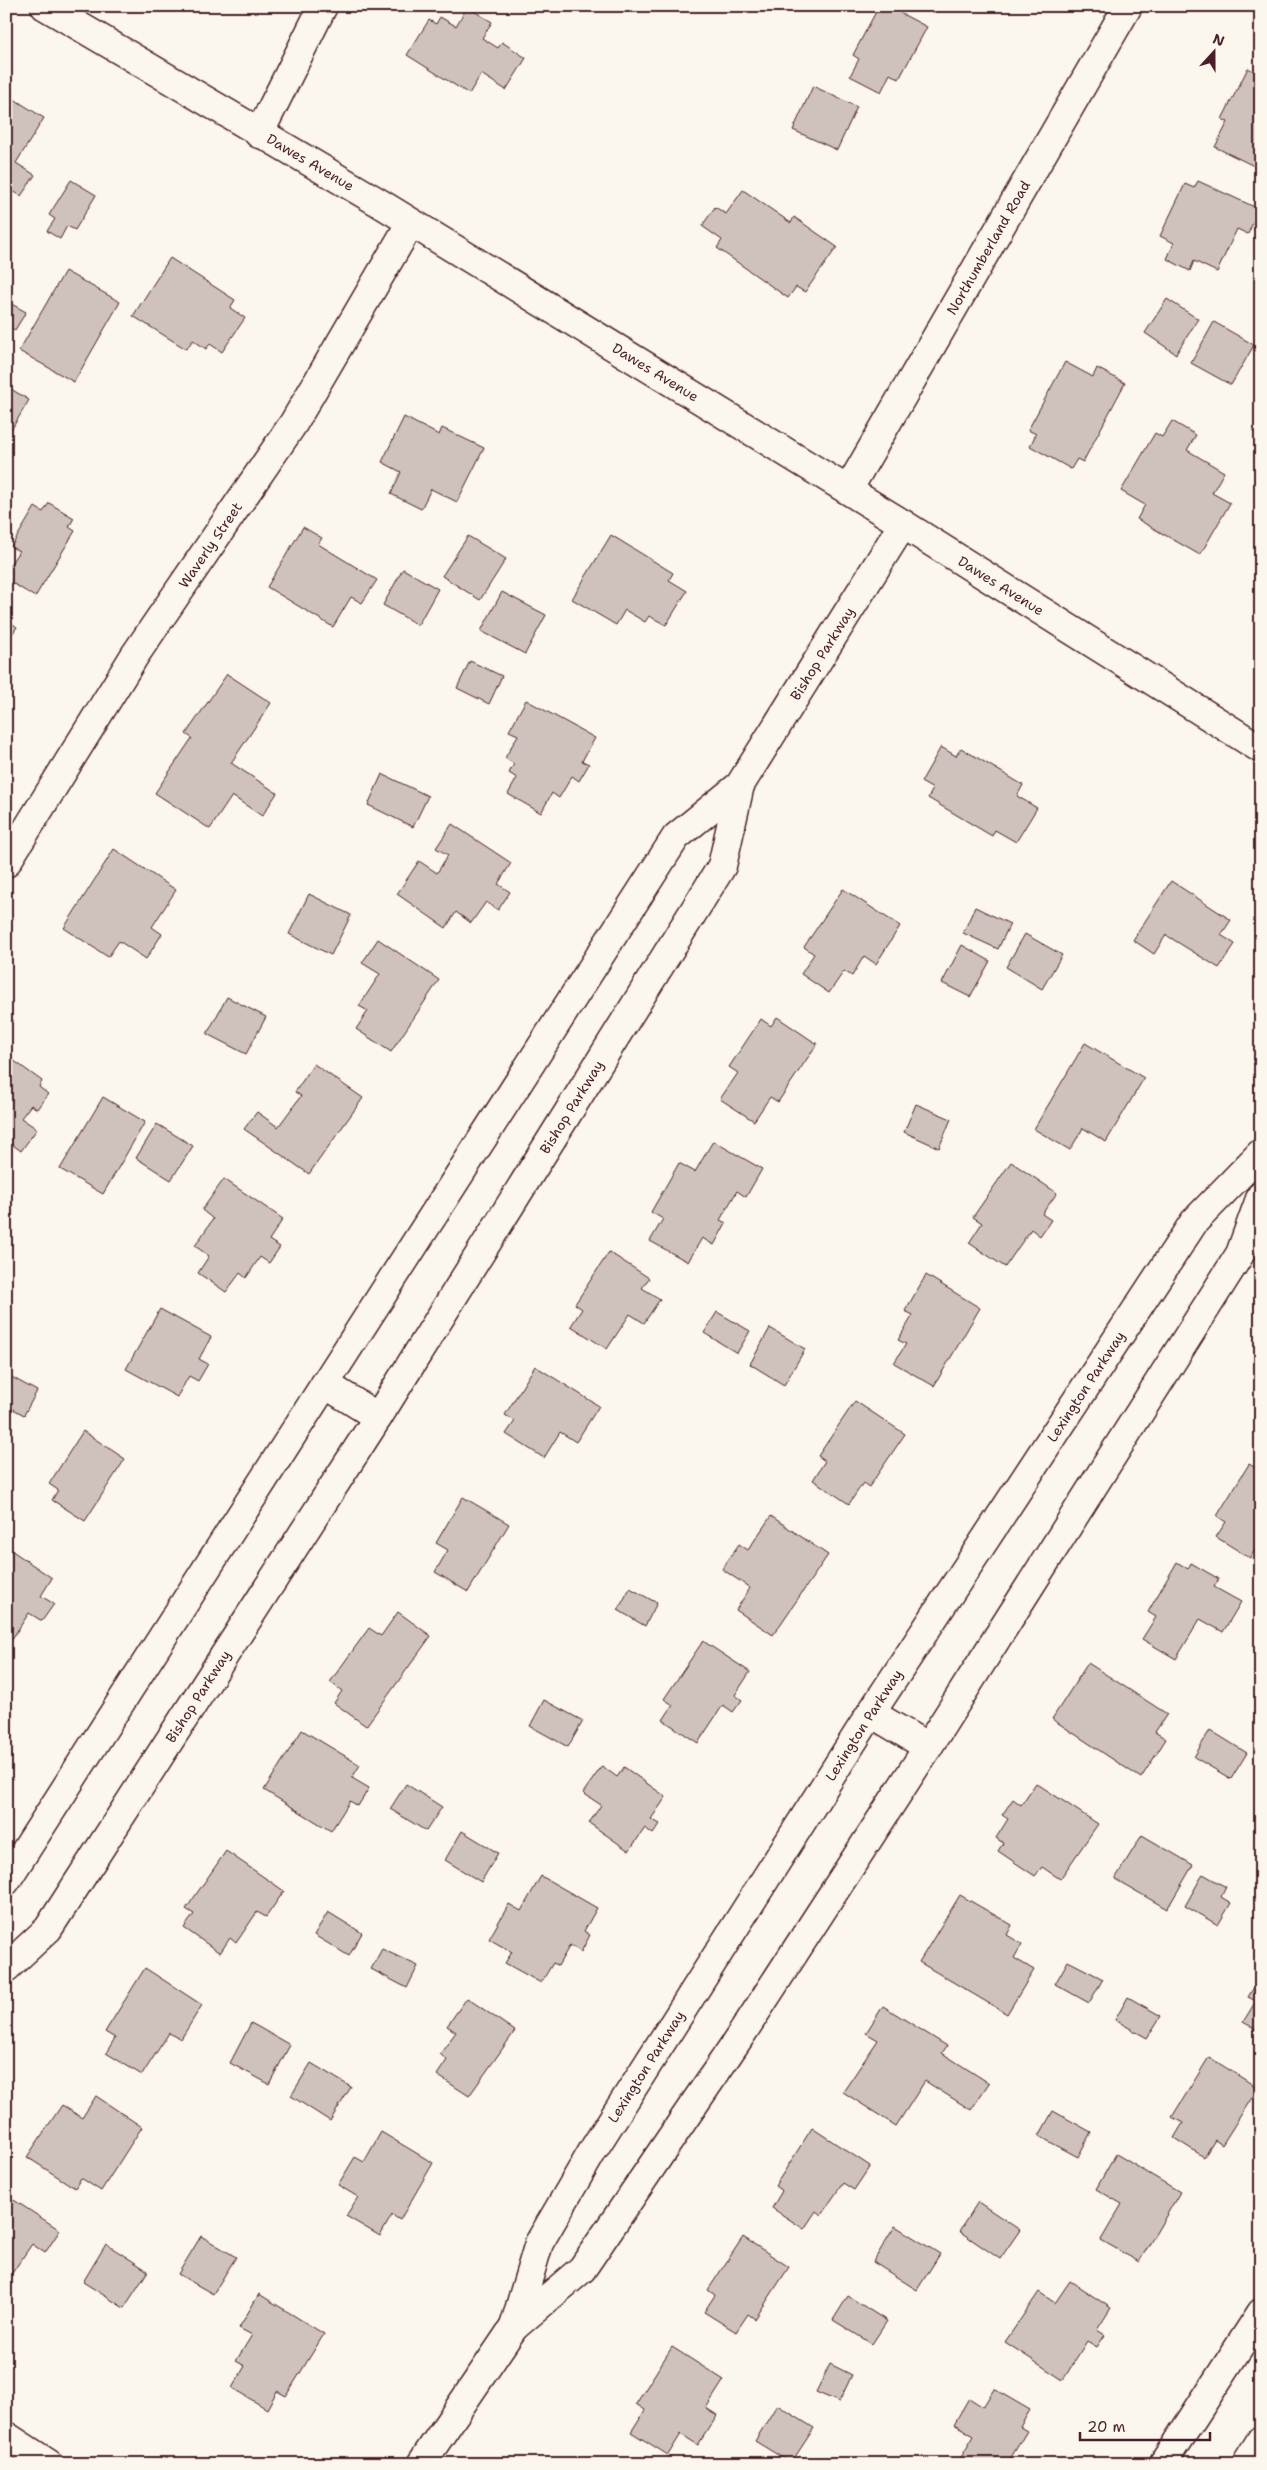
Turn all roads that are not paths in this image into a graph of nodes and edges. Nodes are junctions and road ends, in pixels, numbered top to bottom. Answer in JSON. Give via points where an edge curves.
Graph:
{"nodes":[{"id":1,"x":46,"y":6,"type":"edge"},
{"id":2,"x":323,"y":6,"type":"edge"},
{"id":3,"x":1128,"y":6,"type":"edge"},
{"id":4,"x":259,"y":134,"type":"junction"},
{"id":5,"x":410,"y":224,"type":"junction"},
{"id":6,"x":848,"y":490,"type":"junction"},
{"id":7,"x":904,"y":524,"type":"junction"},
{"id":8,"x":1261,"y":749,"type":"edge"},
{"id":9,"x":740,"y":785,"type":"junction"},
{"id":10,"x":6,"y":863,"type":"edge"},
{"id":11,"x":1261,"y":1153,"type":"edge"},
{"id":12,"x":1261,"y":1196,"type":"edge"},
{"id":13,"x":325,"y":1384,"type":"junction"},
{"id":14,"x":378,"y":1417,"type":"junction"},
{"id":15,"x":871,"y":1713,"type":"junction"},
{"id":16,"x":928,"y":1747,"type":"junction"},
{"id":17,"x":6,"y":1881,"type":"edge"},
{"id":18,"x":6,"y":1968,"type":"edge"},
{"id":19,"x":1261,"y":2313,"type":"edge"},
{"id":20,"x":514,"y":2327,"type":"junction"},
{"id":21,"x":6,"y":2436,"type":"edge"},
{"id":22,"x":1261,"y":2440,"type":"edge"},
{"id":23,"x":49,"y":2464,"type":"edge"},
{"id":24,"x":421,"y":2464,"type":"edge"},
{"id":25,"x":1163,"y":2464,"type":"edge"},
{"id":26,"x":1246,"y":2464,"type":"edge"}],
"edges":[{"from":1,"to":4,"type":"street","name":"Dawes Avenue"},
{"from":2,"to":4,"type":"street"},
{"from":3,"to":6,"type":"street","name":"Northumberland Road"},
{"from":4,"to":5,"type":"street","name":"Dawes Avenue","via":[[378,202]]},
{"from":5,"to":6,"type":"street","name":"Dawes Avenue"},
{"from":5,"to":10,"type":"street","name":"Waverly Street","via":[[293,424],[135,655]]},
{"from":6,"to":7,"type":"street","name":"Dawes Avenue"},
{"from":7,"to":8,"type":"street","name":"Dawes Avenue"},
{"from":7,"to":9,"type":"street","name":"Bishop Parkway"},
{"from":9,"to":13,"type":"street","name":"Bishop Parkway","via":[[676,837]]},
{"from":9,"to":14,"type":"street","name":"Bishop Parkway","via":[[722,866]]},
{"from":11,"to":15,"type":"street","name":"Lexington Parkway","via":[[1194,1222]]},
{"from":12,"to":16,"type":"street","name":"Lexington Parkway","via":[[1240,1254]]},
{"from":13,"to":14,"type":"street"},
{"from":13,"to":17,"type":"street","name":"Bishop Parkway"},
{"from":14,"to":18,"type":"street","name":"Bishop Parkway","via":[[48,1929]]},
{"from":15,"to":16,"type":"street"},
{"from":15,"to":20,"type":"street","name":"Lexington Parkway","via":[[594,2147],[539,2243]]},
{"from":16,"to":20,"type":"street","name":"Lexington Parkway","via":[[739,2038],[582,2269]]},
{"from":19,"to":25,"type":"street"},
{"from":20,"to":24,"type":"street","name":"Lexington Parkway"},
{"from":21,"to":23,"type":"street"},
{"from":22,"to":26,"type":"street"}]}
